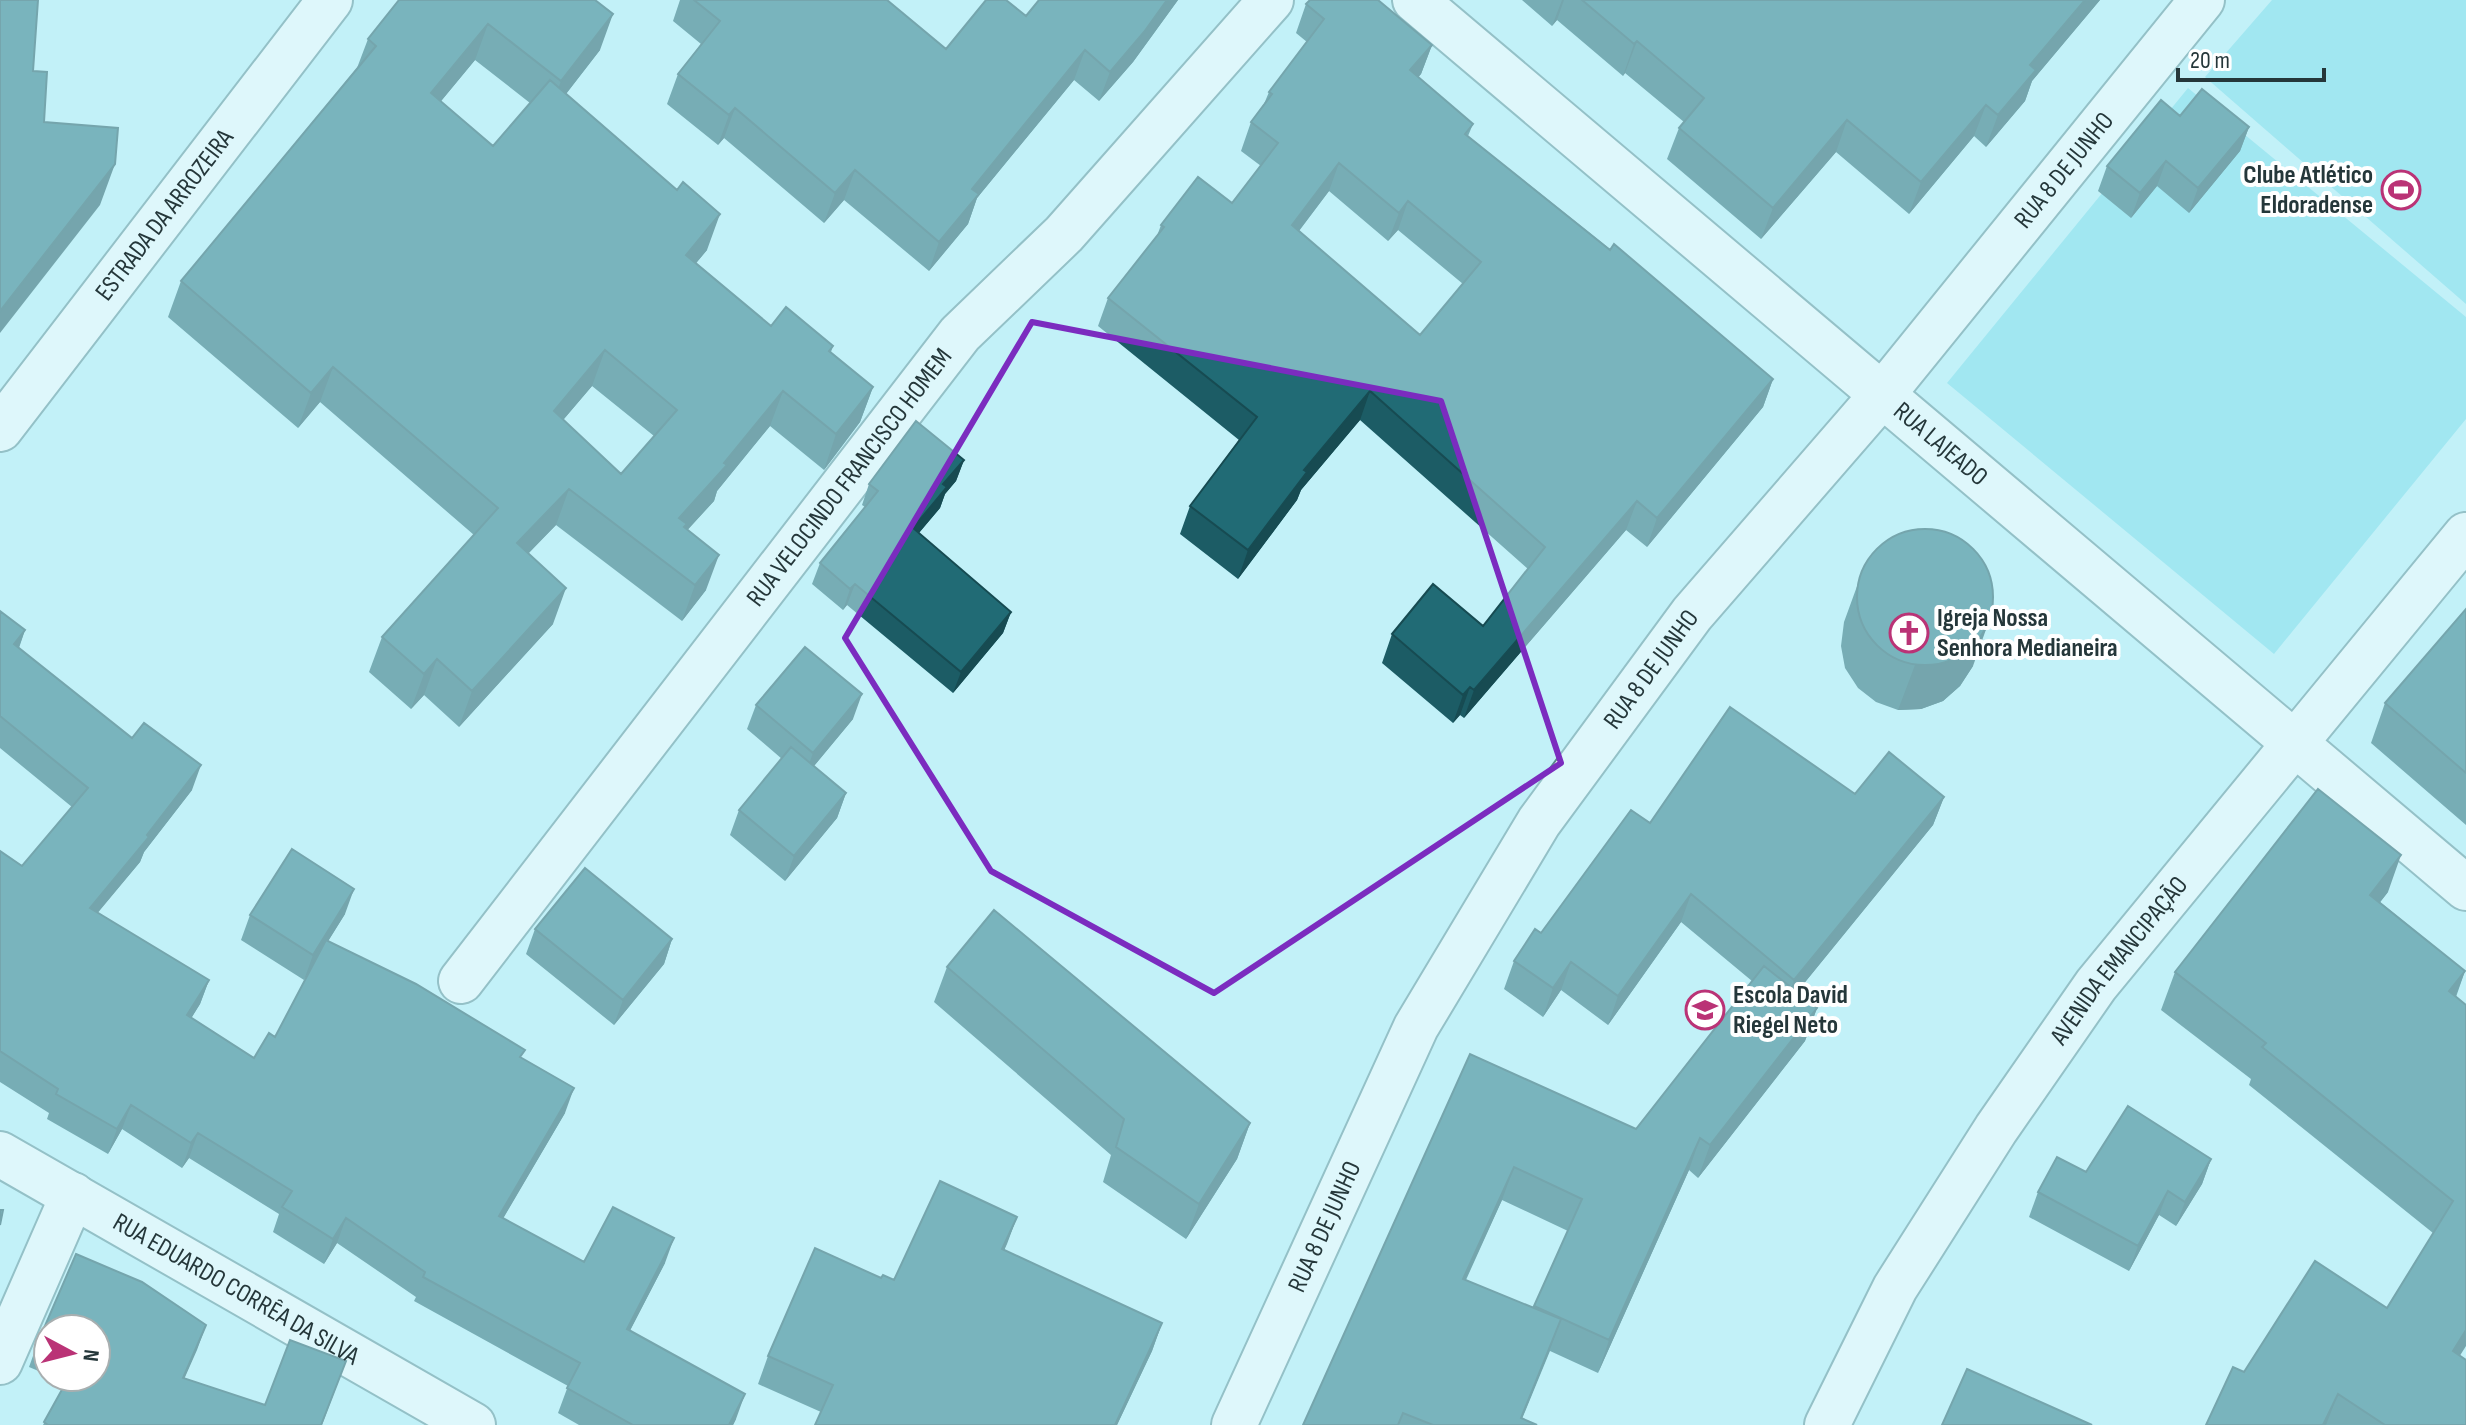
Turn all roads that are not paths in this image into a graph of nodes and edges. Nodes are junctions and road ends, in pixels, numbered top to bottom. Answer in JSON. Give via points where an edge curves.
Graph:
{"nodes":[{"id":1,"x":330,"y":0,"type":"edge"},
{"id":2,"x":1271,"y":0,"type":"edge"},
{"id":3,"x":1415,"y":0,"type":"edge"},
{"id":4,"x":2202,"y":0,"type":"edge"},
{"id":5,"x":1882,"y":395,"type":"junction"},
{"id":6,"x":0,"y":429,"type":"edge"},
{"id":7,"x":2466,"y":535,"type":"edge"},
{"id":8,"x":2294,"y":743,"type":"junction"},
{"id":9,"x":2466,"y":888,"type":"edge"},
{"id":10,"x":461,"y":981,"type":"dead end"},
{"id":11,"x":0,"y":1154,"type":"edge"},
{"id":12,"x":73,"y":1195,"type":"junction"},
{"id":13,"x":0,"y":1362,"type":"edge"},
{"id":14,"x":473,"y":1425,"type":"edge"},
{"id":15,"x":1234,"y":1425,"type":"edge"},
{"id":16,"x":1827,"y":1425,"type":"edge"}],
"edges":[{"from":1,"to":6,"type":"street","name":"ESTRADA DA ARROZEIRA"},
{"from":2,"to":10,"type":"street","name":"RUA VELOCINDO FRANCISCO HOMEM","via":[[1064,234],[960,334]]},
{"from":3,"to":5,"type":"street","name":"RUA LAJEADO"},
{"from":4,"to":5,"type":"street","name":"RUA 8 DE JUNHO"},
{"from":5,"to":8,"type":"street","name":"RUA LAJEADO"},
{"from":5,"to":15,"type":"street","name":"RUA 8 DE JUNHO","via":[[1692,614],[1539,822],[1416,1027]]},
{"from":7,"to":8,"type":"street","name":"AVENIDA EMANCIPAÇÃO"},
{"from":8,"to":9,"type":"street","name":"RUA LAJEADO"},
{"from":8,"to":16,"type":"street","name":"AVENIDA EMANCIPAÇÃO","via":[[2096,985],[2014,1103],[1895,1288]]},
{"from":11,"to":12,"type":"street","name":"RUA EDUARDO CORRÊA DA SILVA"},
{"from":12,"to":13,"type":"street"},
{"from":12,"to":14,"type":"street","name":"RUA EDUARDO CORRÊA DA SILVA"}]}
